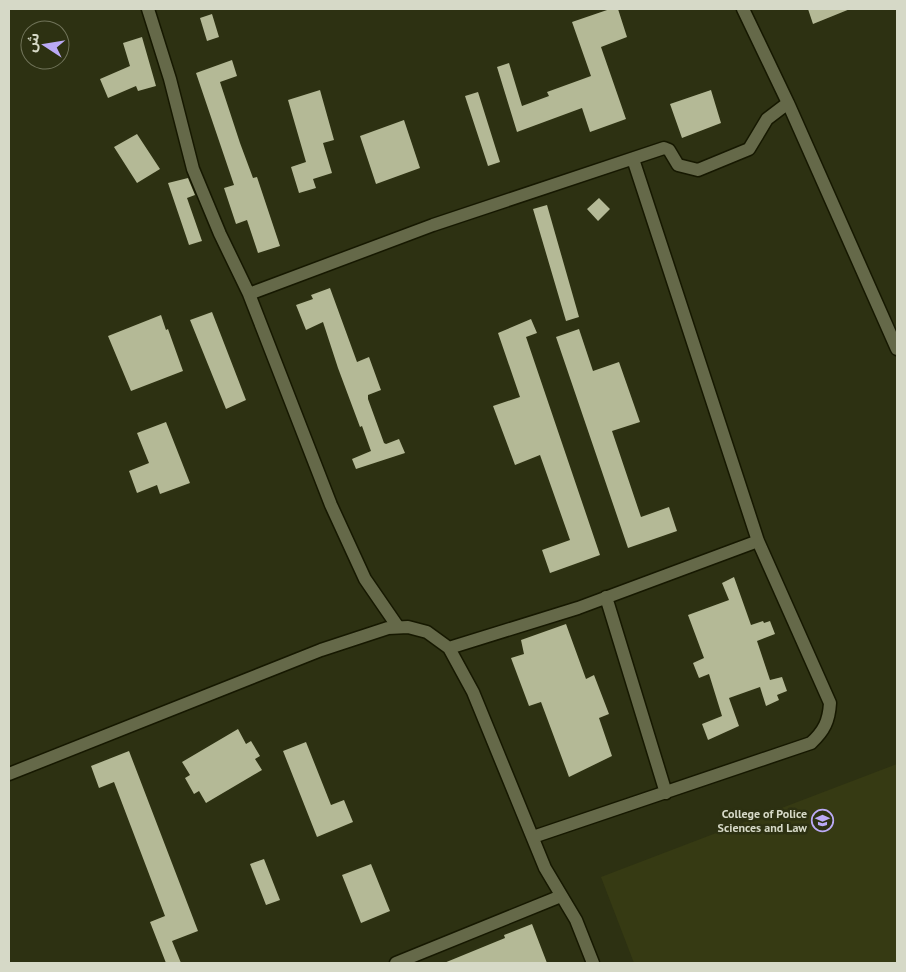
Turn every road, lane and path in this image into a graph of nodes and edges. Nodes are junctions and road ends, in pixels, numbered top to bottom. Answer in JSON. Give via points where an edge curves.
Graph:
{"nodes":[{"id":1,"x":148,"y":9,"type":"edge"},
{"id":2,"x":744,"y":9,"type":"edge"},
{"id":3,"x":788,"y":103,"type":"junction"},
{"id":4,"x":633,"y":159,"type":"junction"},
{"id":5,"x":249,"y":294,"type":"junction"},
{"id":6,"x":892,"y":326,"type":"edge"},
{"id":7,"x":897,"y":349,"type":"edge"},
{"id":8,"x":758,"y":541,"type":"junction"},
{"id":9,"x":606,"y":597,"type":"junction"},
{"id":10,"x":398,"y":627,"type":"junction"},
{"id":11,"x":450,"y":648,"type":"junction"},
{"id":12,"x":9,"y":774,"type":"edge"},
{"id":13,"x":666,"y":793,"type":"junction"},
{"id":14,"x":532,"y":837,"type":"junction"},
{"id":15,"x":562,"y":896,"type":"junction"},
{"id":16,"x":396,"y":963,"type":"edge"},
{"id":17,"x":593,"y":963,"type":"edge"}],
"edges":[{"from":1,"to":5,"type":"street","via":[[193,169]]},
{"from":2,"to":3,"type":"street"},
{"from":3,"to":4,"type":"street","via":[[766,119],[749,149],[698,170],[678,165],[669,150],[664,148]]},
{"from":3,"to":6,"type":"street"},
{"from":4,"to":5,"type":"street","via":[[433,225]]},
{"from":4,"to":8,"type":"street"},
{"from":5,"to":10,"type":"street","via":[[331,505],[365,579]]},
{"from":6,"to":7,"type":"street"},
{"from":8,"to":9,"type":"street"},
{"from":8,"to":13,"type":"street","via":[[830,703],[829,720],[811,743]]},
{"from":9,"to":11,"type":"street"},
{"from":9,"to":13,"type":"street"},
{"from":10,"to":11,"type":"street","via":[[427,632]]},
{"from":10,"to":12,"type":"street","via":[[321,650]]},
{"from":11,"to":14,"type":"street","via":[[473,692]]},
{"from":13,"to":14,"type":"street"},
{"from":14,"to":15,"type":"street"},
{"from":15,"to":16,"type":"street"},
{"from":15,"to":17,"type":"street","via":[[576,920]]}]}
